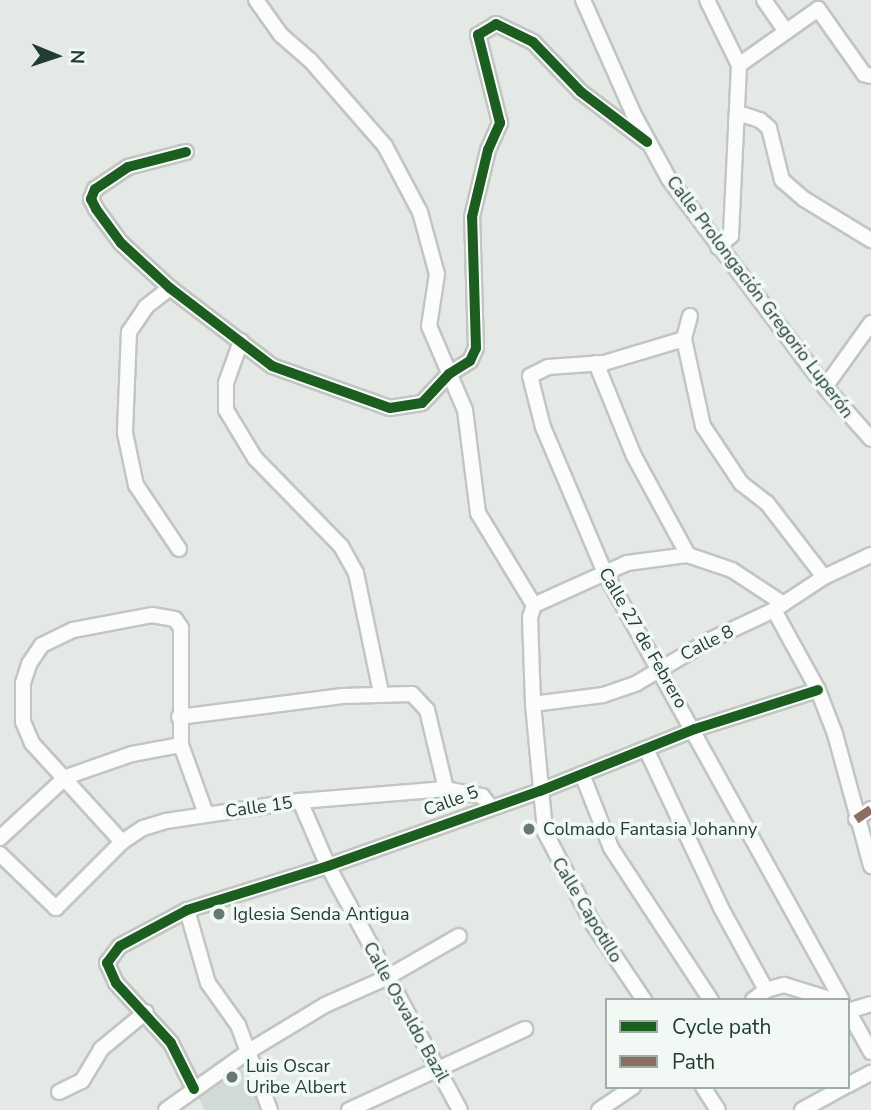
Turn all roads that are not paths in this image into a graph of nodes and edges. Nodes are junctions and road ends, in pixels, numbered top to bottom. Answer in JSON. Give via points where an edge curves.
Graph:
{"nodes":[{"id":1,"x":256,"y":0,"type":"edge"},
{"id":2,"x":583,"y":0,"type":"edge"},
{"id":3,"x":707,"y":0,"type":"edge"},
{"id":4,"x":764,"y":0,"type":"edge"},
{"id":5,"x":830,"y":0,"type":"edge"},
{"id":6,"x":818,"y":9,"type":"junction"},
{"id":7,"x":786,"y":31,"type":"junction"},
{"id":8,"x":739,"y":65,"type":"junction"},
{"id":9,"x":871,"y":76,"type":"edge"},
{"id":10,"x":736,"y":122,"type":"junction"},
{"id":11,"x":647,"y":142,"type":"junction"},
{"id":12,"x":186,"y":152,"type":"dead end"},
{"id":13,"x":871,"y":240,"type":"edge"},
{"id":14,"x":718,"y":247,"type":"junction"},
{"id":15,"x":170,"y":288,"type":"junction"},
{"id":16,"x":690,"y":316,"type":"dead end"},
{"id":17,"x":871,"y":323,"type":"edge"},
{"id":18,"x":684,"y":339,"type":"junction"},
{"id":19,"x":240,"y":341,"type":"junction"},
{"id":20,"x":596,"y":363,"type":"junction"},
{"id":21,"x":449,"y":374,"type":"junction"},
{"id":22,"x":825,"y":387,"type":"junction"},
{"id":23,"x":871,"y":439,"type":"edge"},
{"id":24,"x":179,"y":549,"type":"dead end"},
{"id":25,"x":688,"y":555,"type":"junction"},
{"id":26,"x":871,"y":555,"type":"edge"},
{"id":27,"x":605,"y":573,"type":"junction"},
{"id":28,"x":824,"y":577,"type":"junction"},
{"id":29,"x":534,"y":605,"type":"junction"},
{"id":30,"x":778,"y":606,"type":"junction"},
{"id":31,"x":660,"y":667,"type":"junction"},
{"id":32,"x":818,"y":690,"type":"junction"},
{"id":33,"x":381,"y":693,"type":"junction"},
{"id":34,"x":533,"y":704,"type":"junction"},
{"id":35,"x":179,"y":717,"type":"junction"},
{"id":36,"x":695,"y":729,"type":"junction"},
{"id":37,"x":181,"y":745,"type":"junction"},
{"id":38,"x":646,"y":749,"type":"junction"},
{"id":39,"x":582,"y":774,"type":"junction"},
{"id":40,"x":66,"y":777,"type":"junction"},
{"id":41,"x":446,"y":789,"type":"junction"},
{"id":42,"x":540,"y":791,"type":"junction"},
{"id":43,"x":300,"y":801,"type":"junction"},
{"id":44,"x":490,"y":806,"type":"junction"},
{"id":45,"x":871,"y":809,"type":"edge"},
{"id":46,"x":206,"y":814,"type":"junction"},
{"id":47,"x":856,"y":819,"type":"junction"},
{"id":48,"x":0,"y":838,"type":"edge"},
{"id":49,"x":122,"y":842,"type":"junction"},
{"id":50,"x":0,"y":853,"type":"edge"},
{"id":51,"x":328,"y":866,"type":"junction"},
{"id":52,"x":871,"y":866,"type":"edge"},
{"id":53,"x":187,"y":910,"type":"junction"},
{"id":54,"x":459,"y":936,"type":"dead end"},
{"id":55,"x":386,"y":978,"type":"junction"},
{"id":56,"x":766,"y":989,"type":"junction"},
{"id":57,"x":643,"y":998,"type":"edge"},
{"id":58,"x":710,"y":998,"type":"edge"},
{"id":59,"x":755,"y":998,"type":"edge"},
{"id":60,"x":829,"y":998,"type":"edge"},
{"id":61,"x":841,"y":998,"type":"edge"},
{"id":62,"x":871,"y":1004,"type":"edge"},
{"id":63,"x":850,"y":1010,"type":"edge"},
{"id":64,"x":146,"y":1013,"type":"junction"},
{"id":65,"x":850,"y":1015,"type":"edge"},
{"id":66,"x":525,"y":1029,"type":"dead end"},
{"id":67,"x":249,"y":1051,"type":"junction"},
{"id":68,"x":871,"y":1052,"type":"edge"},
{"id":69,"x":438,"y":1069,"type":"junction"},
{"id":70,"x":871,"y":1073,"type":"edge"},
{"id":71,"x":850,"y":1084,"type":"edge"},
{"id":72,"x":194,"y":1089,"type":"junction"},
{"id":73,"x":630,"y":1089,"type":"edge"},
{"id":74,"x":704,"y":1089,"type":"edge"},
{"id":75,"x":840,"y":1089,"type":"edge"},
{"id":76,"x":59,"y":1093,"type":"dead end"},
{"id":77,"x":602,"y":1109,"type":"edge"},
{"id":78,"x":166,"y":1110,"type":"edge"},
{"id":79,"x":270,"y":1110,"type":"edge"},
{"id":80,"x":349,"y":1110,"type":"edge"},
{"id":81,"x":460,"y":1110,"type":"edge"},
{"id":82,"x":718,"y":1110,"type":"edge"},
{"id":83,"x":802,"y":1110,"type":"edge"}],
"edges":[{"from":1,"to":21,"type":"street","via":[[281,35],[310,60],[385,146],[420,212],[437,274],[429,326]]},
{"from":2,"to":11,"type":"street","name":"Calle Prolongación Gregorio Luperón"},
{"from":3,"to":8,"type":"street"},
{"from":4,"to":7,"type":"street"},
{"from":5,"to":6,"type":"street"},
{"from":6,"to":7,"type":"street"},
{"from":6,"to":9,"type":"street","via":[[864,74]]},
{"from":7,"to":8,"type":"street"},
{"from":8,"to":10,"type":"street"},
{"from":10,"to":13,"type":"street","via":[[741,114],[760,120],[769,128],[782,180],[804,200]]},
{"from":10,"to":14,"type":"street","via":[[731,236]]},
{"from":11,"to":14,"type":"street","name":"Calle Prolongación Gregorio Luperón"},
{"from":11,"to":21,"type":"street","via":[[581,92],[533,42],[496,24],[478,36],[500,123],[485,159],[472,217],[476,348],[470,361]]},
{"from":12,"to":15,"type":"street","via":[[128,167],[95,189],[91,199],[121,243]]},
{"from":14,"to":22,"type":"street","name":"Calle Prolongación Gregorio Luperón"},
{"from":15,"to":19,"type":"street"},
{"from":15,"to":24,"type":"street","via":[[146,307],[129,332],[125,433],[136,485]]},
{"from":16,"to":18,"type":"street"},
{"from":17,"to":22,"type":"street"},
{"from":18,"to":20,"type":"street"},
{"from":18,"to":28,"type":"street","via":[[703,426],[719,455],[741,483],[766,503]]},
{"from":19,"to":21,"type":"street","via":[[272,366],[390,408],[422,403]]},
{"from":19,"to":33,"type":"street","via":[[226,383],[226,410],[255,458],[341,546],[356,573]]},
{"from":20,"to":25,"type":"street","via":[[635,456]]},
{"from":20,"to":27,"type":"street","name":"Calle 27 de Febrero","via":[[548,367],[530,376],[543,427]]},
{"from":21,"to":29,"type":"street","via":[[465,410],[478,513]]},
{"from":22,"to":23,"type":"street","name":"Calle Prolongación Gregorio Luperón"},
{"from":25,"to":27,"type":"street","via":[[627,563]]},
{"from":25,"to":30,"type":"street","via":[[732,570]]},
{"from":26,"to":28,"type":"street","name":"Calle 8"},
{"from":27,"to":29,"type":"street"},
{"from":27,"to":31,"type":"street","name":"Calle 27 de Febrero"},
{"from":28,"to":30,"type":"street","name":"Calle 8"},
{"from":29,"to":34,"type":"street","name":"Calle Capotillo","via":[[530,617]]},
{"from":30,"to":31,"type":"street","name":"Calle 8"},
{"from":30,"to":32,"type":"street"},
{"from":31,"to":34,"type":"street","name":"Calle 8","via":[[637,683],[603,695]]},
{"from":31,"to":36,"type":"street","name":"Calle 27 de Febrero"},
{"from":32,"to":36,"type":"street","name":"Calle 5"},
{"from":32,"to":47,"type":"street","via":[[835,734]]},
{"from":33,"to":35,"type":"street"},
{"from":33,"to":41,"type":"street","via":[[412,694],[421,699]]},
{"from":34,"to":42,"type":"street","name":"Calle Capotillo"},
{"from":35,"to":37,"type":"street"},
{"from":35,"to":40,"type":"street","via":[[181,640],[175,619],[139,617],[73,630],[42,645],[23,683],[23,722],[32,743]]},
{"from":36,"to":38,"type":"street","name":"Calle 5"},
{"from":36,"to":61,"type":"street","name":"Calle 27 de Febrero"},
{"from":37,"to":40,"type":"street","via":[[132,754]]},
{"from":37,"to":46,"type":"street"},
{"from":38,"to":39,"type":"street","name":"Calle 5"},
{"from":38,"to":56,"type":"street","via":[[721,908]]},
{"from":39,"to":42,"type":"street","name":"Calle 5"},
{"from":39,"to":58,"type":"street","via":[[611,848]]},
{"from":40,"to":48,"type":"street"},
{"from":40,"to":49,"type":"street"},
{"from":41,"to":43,"type":"street","name":"Calle 15"},
{"from":41,"to":44,"type":"street","name":"Calle 15","via":[[482,796]]},
{"from":42,"to":44,"type":"street","name":"Calle 5"},
{"from":42,"to":57,"type":"street","name":"Calle Capotillo","via":[[545,832],[554,857]]},
{"from":43,"to":46,"type":"street","name":"Calle 15"},
{"from":43,"to":51,"type":"street","name":"Calle Osvaldo Bazil"},
{"from":44,"to":51,"type":"street","name":"Calle 5"},
{"from":45,"to":47,"type":"street"},
{"from":46,"to":49,"type":"street","name":"Calle 15","via":[[143,828]]},
{"from":47,"to":52,"type":"street"},
{"from":49,"to":50,"type":"street","name":"Calle 15","via":[[56,908]]},
{"from":51,"to":53,"type":"street","name":"Calle 5"},
{"from":51,"to":55,"type":"street","name":"Calle Osvaldo Bazil"},
{"from":53,"to":64,"type":"street","name":"Calle 5","via":[[120,946],[107,962],[116,982]]},
{"from":53,"to":67,"type":"street","via":[[208,983],[238,1025]]},
{"from":54,"to":55,"type":"street"},
{"from":55,"to":67,"type":"street","via":[[325,1005]]},
{"from":55,"to":69,"type":"street","name":"Calle Osvaldo Bazil"},
{"from":56,"to":59,"type":"street"},
{"from":56,"to":60,"type":"street","via":[[784,985]]},
{"from":62,"to":63,"type":"street"},
{"from":64,"to":72,"type":"street","via":[[171,1043]]},
{"from":64,"to":76,"type":"street","via":[[101,1049],[82,1080]]},
{"from":65,"to":68,"type":"street"},
{"from":66,"to":69,"type":"street"},
{"from":67,"to":72,"type":"street"},
{"from":67,"to":79,"type":"street","via":[[255,1079]]},
{"from":69,"to":80,"type":"street"},
{"from":69,"to":81,"type":"street","name":"Calle Osvaldo Bazil"},
{"from":70,"to":71,"type":"street"},
{"from":72,"to":78,"type":"street"},
{"from":73,"to":77,"type":"street"},
{"from":74,"to":82,"type":"street"},
{"from":75,"to":83,"type":"street"}]}
